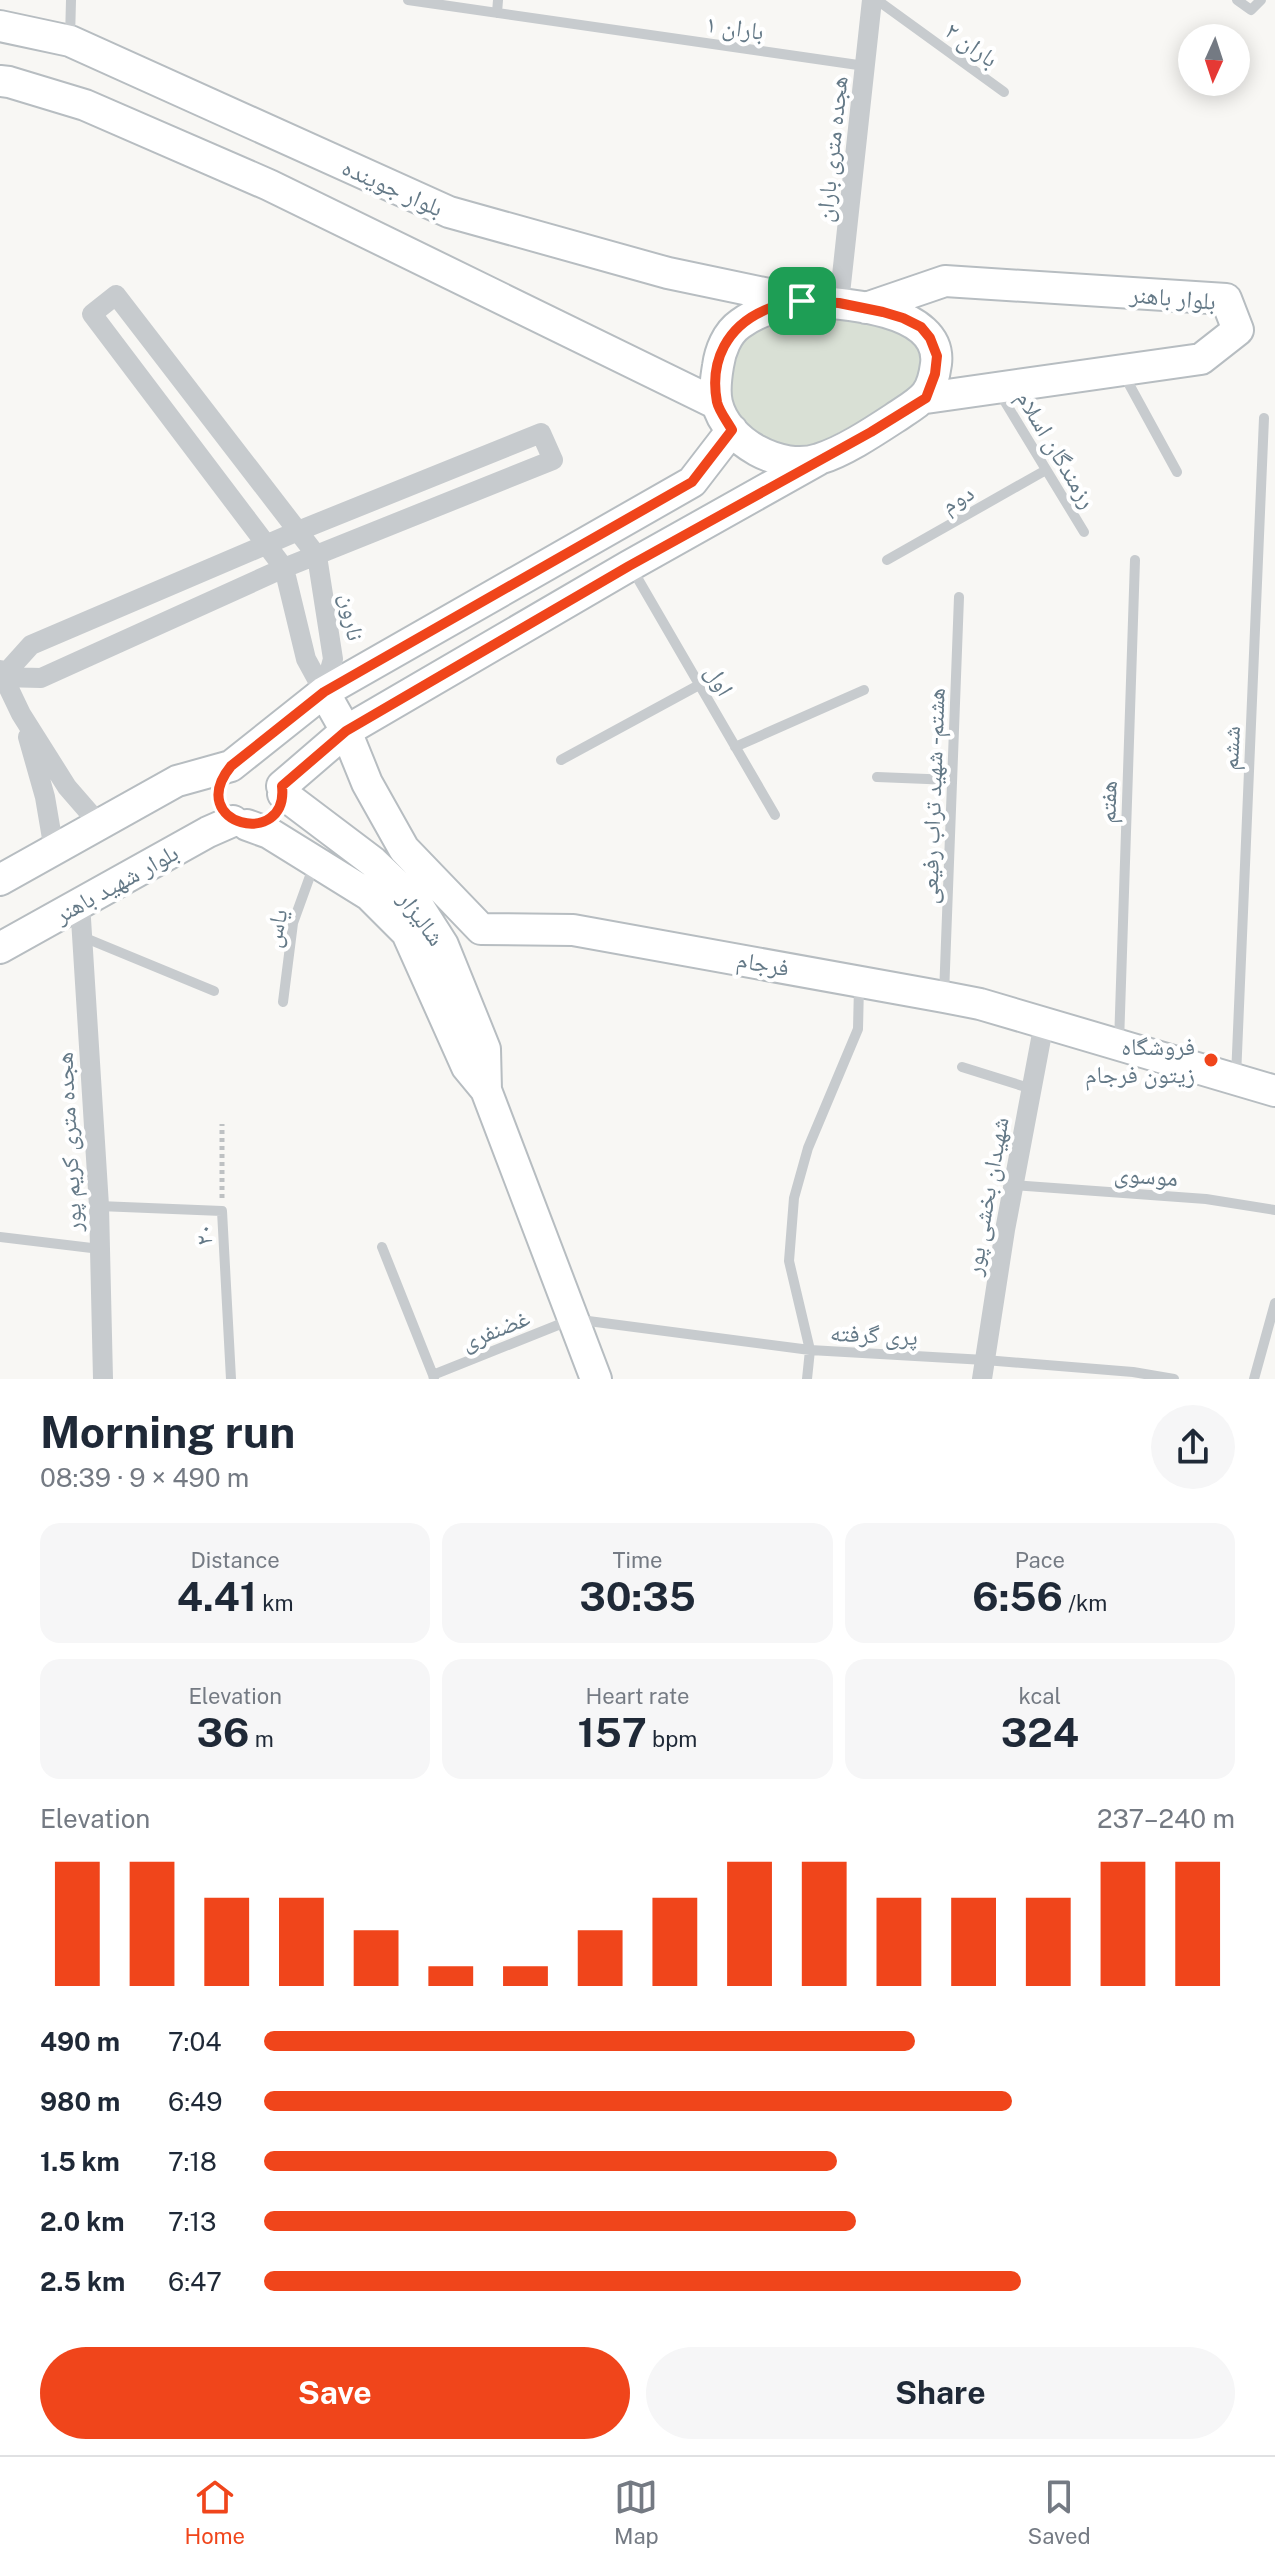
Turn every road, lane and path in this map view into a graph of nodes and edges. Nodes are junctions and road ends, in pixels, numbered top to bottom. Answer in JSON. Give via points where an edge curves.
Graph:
{"nodes":[{"id":1,"x":71,"y":0,"type":"edge"},
{"id":2,"x":408,"y":0,"type":"edge"},
{"id":3,"x":498,"y":0,"type":"edge"},
{"id":4,"x":874,"y":0,"type":"edge"},
{"id":5,"x":1237,"y":0,"type":"edge"},
{"id":6,"x":1261,"y":0,"type":"edge"},
{"id":7,"x":497,"y":13,"type":"junction"},
{"id":8,"x":0,"y":26,"type":"edge"},
{"id":9,"x":70,"y":41,"type":"junction"},
{"id":10,"x":866,"y":66,"type":"junction"},
{"id":11,"x":0,"y":81,"type":"edge"},
{"id":12,"x":1004,"y":92,"type":"dead end"},
{"id":13,"x":802,"y":301,"type":"junction"},
{"id":14,"x":853,"y":306,"type":"junction"},
{"id":15,"x":1121,"y":370,"type":"junction"},
{"id":16,"x":996,"y":387,"type":"junction"},
{"id":17,"x":926,"y":398,"type":"junction"},
{"id":18,"x":724,"y":417,"type":"junction"},
{"id":19,"x":1264,"y":418,"type":"dead end"},
{"id":20,"x":818,"y":460,"type":"junction"},
{"id":21,"x":1046,"y":470,"type":"junction"},
{"id":22,"x":1177,"y":472,"type":"dead end"},
{"id":23,"x":298,"y":531,"type":"junction"},
{"id":24,"x":1084,"y":532,"type":"dead end"},
{"id":25,"x":267,"y":545,"type":"junction"},
{"id":26,"x":317,"y":556,"type":"junction"},
{"id":27,"x":887,"y":560,"type":"dead end"},
{"id":28,"x":1135,"y":560,"type":"dead end"},
{"id":29,"x":629,"y":566,"type":"junction"},
{"id":30,"x":284,"y":568,"type":"junction"},
{"id":31,"x":959,"y":597,"type":"dead end"},
{"id":32,"x":1,"y":674,"type":"edge"},
{"id":33,"x":699,"y":685,"type":"junction"},
{"id":34,"x":864,"y":690,"type":"dead end"},
{"id":35,"x":324,"y":692,"type":"junction"},
{"id":36,"x":21,"y":714,"type":"junction"},
{"id":37,"x":346,"y":731,"type":"junction"},
{"id":38,"x":735,"y":747,"type":"junction"},
{"id":39,"x":561,"y":760,"type":"dead end"},
{"id":40,"x":231,"y":766,"type":"junction"},
{"id":41,"x":877,"y":777,"type":"dead end"},
{"id":42,"x":952,"y":780,"type":"junction"},
{"id":43,"x":282,"y":790,"type":"junction"},
{"id":44,"x":775,"y":815,"type":"dead end"},
{"id":45,"x":240,"y":823,"type":"junction"},
{"id":46,"x":100,"y":825,"type":"junction"},
{"id":47,"x":54,"y":850,"type":"junction"},
{"id":48,"x":315,"y":863,"type":"junction"},
{"id":49,"x":0,"y":880,"type":"edge"},
{"id":50,"x":80,"y":903,"type":"junction"},
{"id":51,"x":481,"y":929,"type":"junction"},
{"id":52,"x":81,"y":936,"type":"junction"},
{"id":53,"x":0,"y":948,"type":"edge"},
{"id":54,"x":430,"y":950,"type":"junction"},
{"id":55,"x":859,"y":980,"type":"junction"},
{"id":56,"x":214,"y":991,"type":"dead end"},
{"id":57,"x":944,"y":997,"type":"junction"},
{"id":58,"x":283,"y":1002,"type":"dead end"},
{"id":59,"x":1044,"y":1023,"type":"junction"},
{"id":60,"x":1119,"y":1045,"type":"junction"},
{"id":61,"x":962,"y":1067,"type":"dead end"},
{"id":62,"x":1236,"y":1079,"type":"junction"},
{"id":63,"x":1032,"y":1089,"type":"junction"},
{"id":64,"x":1275,"y":1091,"type":"edge"},
{"id":65,"x":222,"y":1124,"type":"dead end"},
{"id":66,"x":1013,"y":1185,"type":"junction"},
{"id":67,"x":99,"y":1206,"type":"junction"},
{"id":68,"x":1275,"y":1210,"type":"edge"},
{"id":69,"x":222,"y":1211,"type":"junction"},
{"id":70,"x":0,"y":1237,"type":"edge"},
{"id":71,"x":382,"y":1247,"type":"dead end"},
{"id":72,"x":100,"y":1249,"type":"junction"},
{"id":73,"x":1275,"y":1303,"type":"edge"},
{"id":74,"x":573,"y":1319,"type":"junction"},
{"id":75,"x":810,"y":1350,"type":"junction"},
{"id":76,"x":984,"y":1370,"type":"edge"},
{"id":77,"x":434,"y":1377,"type":"edge"},
{"id":78,"x":103,"y":1379,"type":"edge"},
{"id":79,"x":231,"y":1379,"type":"edge"},
{"id":80,"x":596,"y":1379,"type":"edge"},
{"id":81,"x":807,"y":1379,"type":"edge"},
{"id":82,"x":1174,"y":1379,"type":"edge"},
{"id":83,"x":1254,"y":1379,"type":"edge"}],
"edges":[{"from":1,"to":9,"type":"lane"},
{"from":2,"to":7,"type":"lane","name":"باران ۱"},
{"from":3,"to":7,"type":"lane"},
{"from":4,"to":10,"type":"street","name":"هجده متری باران"},
{"from":4,"to":12,"type":"lane","name":"باران ۲"},
{"from":5,"to":6,"type":"lane","via":[[1251,10]]},
{"from":7,"to":10,"type":"lane","name":"باران ۱"},
{"from":8,"to":9,"type":"street","name":"بلوار جوینده"},
{"from":9,"to":13,"type":"street","name":"بلوار جوینده","via":[[449,212],[668,273]]},
{"from":10,"to":14,"type":"street","name":"هجده متری باران"},
{"from":11,"to":18,"type":"street","via":[[85,105],[269,185]]},
{"from":13,"to":14,"type":"street"},
{"from":13,"to":18,"type":"street","via":[[767,308],[737,326],[720,352],[716,382]]},
{"from":14,"to":15,"type":"street","name":"بلوار باهنر","via":[[945,281],[1226,299],[1238,330],[1201,359]]},
{"from":14,"to":17,"type":"street","via":[[903,318],[930,338],[937,356]]},
{"from":15,"to":16,"type":"street","name":"بلوار باهنر"},
{"from":15,"to":22,"type":"lane"},
{"from":16,"to":17,"type":"street","name":"بلوار باهنر"},
{"from":16,"to":21,"type":"lane","name":"رزمندگان اسلام"},
{"from":17,"to":20,"type":"street"},
{"from":18,"to":20,"type":"street","via":[[748,447],[771,457]]},
{"from":18,"to":35,"type":"street","via":[[692,482]]},
{"from":19,"to":62,"type":"lane","name":"ششم"},
{"from":20,"to":29,"type":"street"},
{"from":21,"to":24,"type":"lane","name":"رزمندگان اسلام"},
{"from":21,"to":27,"type":"lane","name":"دوم"},
{"from":23,"to":25,"type":"street"},
{"from":23,"to":25,"type":"street","name":"نارون","via":[[116,295],[92,314]]},
{"from":23,"to":26,"type":"street","name":"نارون"},
{"from":23,"to":26,"type":"street","via":[[541,433],[553,460]]},
{"from":25,"to":30,"type":"street","name":"نارون"},
{"from":25,"to":32,"type":"street","via":[[31,645]]},
{"from":26,"to":30,"type":"street"},
{"from":26,"to":35,"type":"street","name":"نارون","via":[[333,659]]},
{"from":28,"to":60,"type":"lane","name":"هفتم"},
{"from":29,"to":33,"type":"lane","name":"اول"},
{"from":29,"to":37,"type":"street"},
{"from":30,"to":32,"type":"street","via":[[41,678]]},
{"from":30,"to":35,"type":"street","name":"نارون","via":[[306,659]]},
{"from":31,"to":42,"type":"lane","name":"هشتم - شهید تراب رفیعی"},
{"from":32,"to":36,"type":"street"},
{"from":33,"to":38,"type":"lane","name":"اول"},
{"from":33,"to":39,"type":"lane"},
{"from":34,"to":38,"type":"lane"},
{"from":35,"to":37,"type":"street"},
{"from":35,"to":40,"type":"street"},
{"from":36,"to":46,"type":"street","via":[[67,787]]},
{"from":36,"to":47,"type":"street"},
{"from":37,"to":43,"type":"street"},
{"from":37,"to":51,"type":"street","via":[[367,783],[404,849]]},
{"from":38,"to":44,"type":"lane","name":"اول"},
{"from":40,"to":43,"type":"street","via":[[246,760],[262,762],[275,772]]},
{"from":40,"to":45,"type":"street","via":[[220,779],[217,795],[223,811]]},
{"from":40,"to":46,"type":"street","via":[[177,781]]},
{"from":41,"to":42,"type":"lane"},
{"from":42,"to":57,"type":"lane","name":"هشتم - شهید تراب رفیعی"},
{"from":43,"to":45,"type":"street","via":[[277,811],[264,822]]},
{"from":43,"to":54,"type":"street","name":"شالیزار","via":[[417,904]]},
{"from":45,"to":48,"type":"street","name":"شالیزار","via":[[269,833]]},
{"from":45,"to":50,"type":"street","name":"بلوار شهید باهنر","via":[[208,832]]},
{"from":46,"to":47,"type":"street"},
{"from":47,"to":49,"type":"street"},
{"from":48,"to":54,"type":"street","name":"شالیزار","via":[[369,895]]},
{"from":48,"to":58,"type":"lane","name":"یاس","via":[[293,923]]},
{"from":50,"to":52,"type":"street","name":"هجده متری کریم پور"},
{"from":50,"to":53,"type":"street","name":"بلوار شهید باهنر"},
{"from":51,"to":54,"type":"street"},
{"from":51,"to":55,"type":"street","name":"فرجام","via":[[573,930]]},
{"from":52,"to":56,"type":"lane"},
{"from":52,"to":67,"type":"street","name":"هجده متری کریم پور"},
{"from":54,"to":74,"type":"street","name":"شالیزار","via":[[467,1067],[486,1090]]},
{"from":55,"to":57,"type":"street","name":"فرجام"},
{"from":55,"to":75,"type":"lane","via":[[858,1029],[808,1148],[794,1198],[789,1261]]},
{"from":57,"to":59,"type":"street","name":"فرجام"},
{"from":59,"to":60,"type":"street","name":"فرجام"},
{"from":59,"to":63,"type":"street","name":"شهیدان بخشی پور"},
{"from":60,"to":62,"type":"street","name":"فرجام"},
{"from":61,"to":63,"type":"lane"},
{"from":62,"to":64,"type":"street","name":"فرجام"},
{"from":63,"to":66,"type":"street","name":"شهیدان بخشی پور"},
{"from":65,"to":69,"type":"path"},
{"from":66,"to":68,"type":"lane","name":"موسوی","via":[[1206,1199]]},
{"from":66,"to":76,"type":"street","name":"شهیدان بخشی پور"},
{"from":67,"to":69,"type":"lane","name":"۲۰"},
{"from":67,"to":72,"type":"street","name":"هجده متری کریم پور"},
{"from":69,"to":79,"type":"lane","name":"۲۰"},
{"from":70,"to":72,"type":"lane"},
{"from":71,"to":77,"type":"lane","name":"غضنفری"},
{"from":72,"to":78,"type":"street","name":"هجده متری کریم پور"},
{"from":73,"to":83,"type":"lane"},
{"from":74,"to":75,"type":"lane","name":"پری گرفته"},
{"from":74,"to":77,"type":"lane","name":"غضنفری"},
{"from":74,"to":80,"type":"street","name":"شالیزار"},
{"from":75,"to":76,"type":"lane","name":"پری گرفته"},
{"from":75,"to":81,"type":"lane"},
{"from":76,"to":82,"type":"lane","name":"پری گرفته","via":[[1133,1372]]}]}
